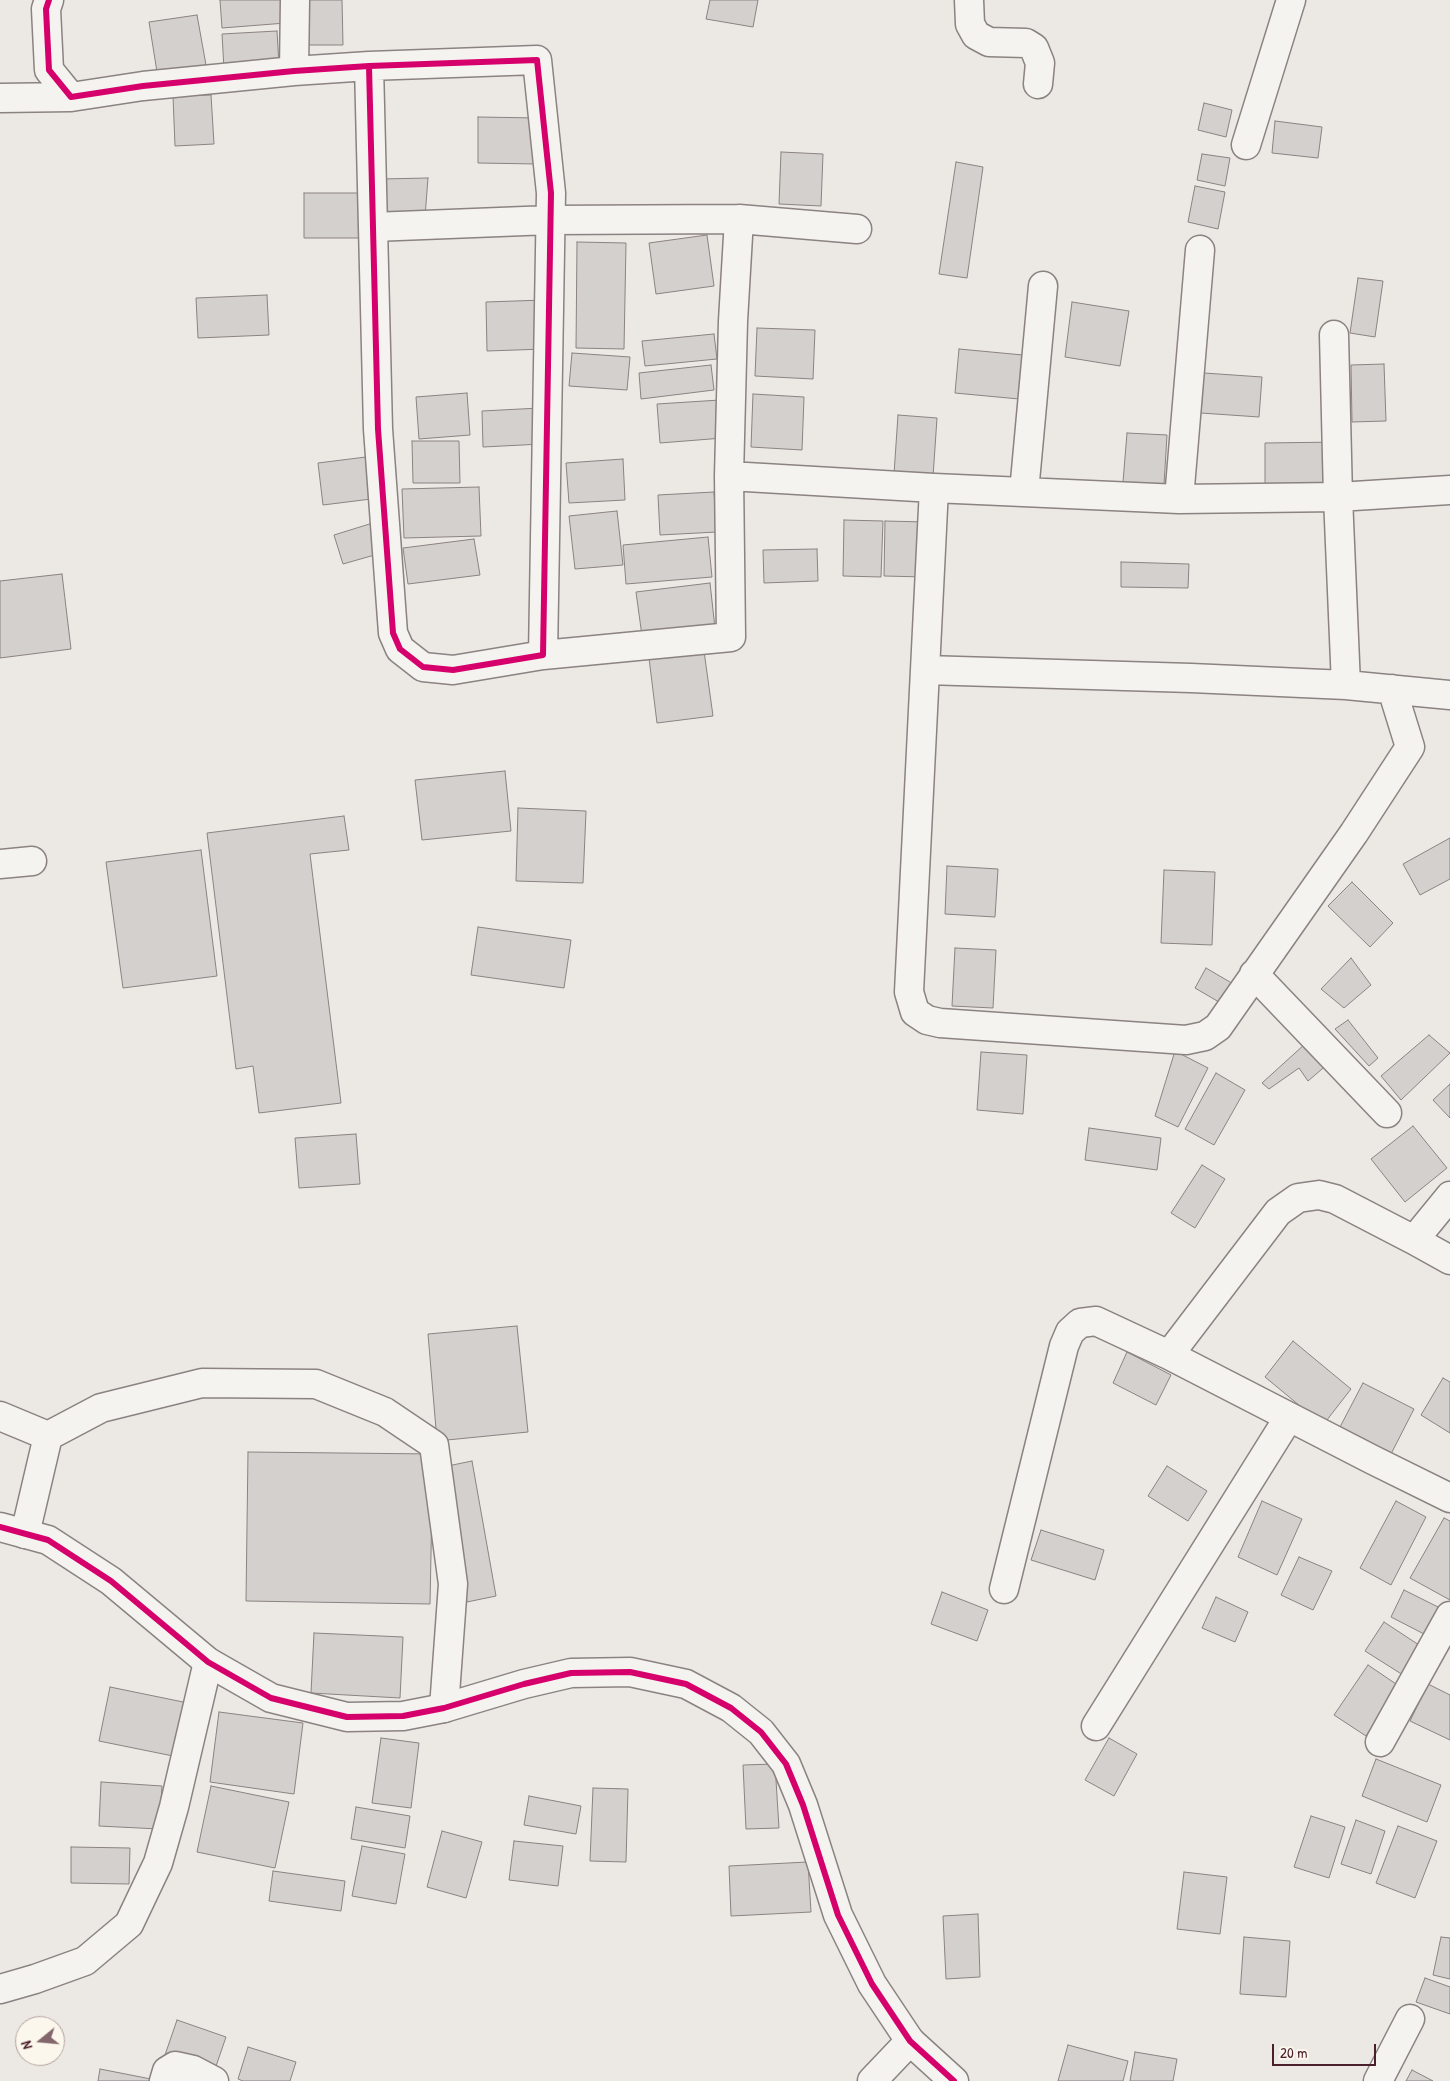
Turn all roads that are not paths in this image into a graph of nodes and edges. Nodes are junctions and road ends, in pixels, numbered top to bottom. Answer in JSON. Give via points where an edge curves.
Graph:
{"nodes":[{"id":1,"x":49,"y":0,"type":"edge"},
{"id":2,"x":295,"y":0,"type":"edge"},
{"id":3,"x":968,"y":0,"type":"edge"},
{"id":4,"x":1291,"y":0,"type":"edge"},
{"id":5,"x":369,"y":66,"type":"junction"},
{"id":6,"x":294,"y":71,"type":"junction"},
{"id":7,"x":1038,"y":84,"type":"dead end"},
{"id":8,"x":71,"y":97,"type":"junction"},
{"id":9,"x":0,"y":98,"type":"edge"},
{"id":10,"x":1246,"y":145,"type":"dead end"},
{"id":11,"x":739,"y":218,"type":"junction"},
{"id":12,"x":550,"y":220,"type":"junction"},
{"id":13,"x":373,"y":227,"type":"junction"},
{"id":14,"x":857,"y":229,"type":"dead end"},
{"id":15,"x":1200,"y":250,"type":"dead end"},
{"id":16,"x":1044,"y":286,"type":"dead end"},
{"id":17,"x":1334,"y":335,"type":"dead end"},
{"id":18,"x":729,"y":476,"type":"junction"},
{"id":19,"x":934,"y":488,"type":"junction"},
{"id":20,"x":1450,"y":490,"type":"edge"},
{"id":21,"x":1024,"y":492,"type":"junction"},
{"id":22,"x":1338,"y":496,"type":"junction"},
{"id":23,"x":1179,"y":499,"type":"junction"},
{"id":24,"x":543,"y":654,"type":"junction"},
{"id":25,"x":925,"y":670,"type":"junction"},
{"id":26,"x":1346,"y":685,"type":"junction"},
{"id":27,"x":1392,"y":689,"type":"junction"},
{"id":28,"x":1450,"y":695,"type":"edge"},
{"id":29,"x":32,"y":861,"type":"dead end"},
{"id":30,"x":0,"y":864,"type":"edge"},
{"id":31,"x":1254,"y":974,"type":"junction"},
{"id":32,"x":1387,"y":1113,"type":"dead end"},
{"id":33,"x":1450,"y":1196,"type":"edge"},
{"id":34,"x":1414,"y":1240,"type":"junction"},
{"id":35,"x":1450,"y":1260,"type":"edge"},
{"id":36,"x":1169,"y":1355,"type":"junction"},
{"id":37,"x":0,"y":1416,"type":"edge"},
{"id":38,"x":1288,"y":1417,"type":"junction"},
{"id":39,"x":48,"y":1436,"type":"junction"},
{"id":40,"x":1450,"y":1498,"type":"edge"},
{"id":41,"x":12,"y":1530,"type":"edge"},
{"id":42,"x":1004,"y":1589,"type":"dead end"},
{"id":43,"x":1450,"y":1616,"type":"edge"},
{"id":44,"x":208,"y":1662,"type":"junction"},
{"id":45,"x":444,"y":1708,"type":"junction"},
{"id":46,"x":1096,"y":1726,"type":"dead end"},
{"id":47,"x":1380,"y":1742,"type":"dead end"},
{"id":48,"x":0,"y":1989,"type":"edge"},
{"id":49,"x":1410,"y":2020,"type":"dead end"},
{"id":50,"x":910,"y":2041,"type":"junction"},
{"id":51,"x":164,"y":2081,"type":"edge"},
{"id":52,"x":214,"y":2081,"type":"edge"},
{"id":53,"x":872,"y":2081,"type":"edge"},
{"id":54,"x":954,"y":2081,"type":"edge"},
{"id":55,"x":1378,"y":2081,"type":"edge"}],
"edges":[{"from":1,"to":8,"type":"street","via":[[46,10],[49,70]]},
{"from":2,"to":6,"type":"street"},
{"from":3,"to":7,"type":"street","via":[[970,24],[976,35],[989,42],[1026,43],[1034,48],[1040,63]]},
{"from":4,"to":10,"type":"street"},
{"from":5,"to":6,"type":"street"},
{"from":5,"to":12,"type":"street","via":[[537,60],[551,193]]},
{"from":5,"to":13,"type":"street"},
{"from":6,"to":8,"type":"street","via":[[142,86]]},
{"from":8,"to":9,"type":"street"},
{"from":11,"to":12,"type":"street"},
{"from":11,"to":14,"type":"street"},
{"from":11,"to":18,"type":"street"},
{"from":12,"to":13,"type":"street"},
{"from":12,"to":24,"type":"street"},
{"from":13,"to":24,"type":"street","via":[[378,429],[393,632],[400,649],[423,667],[453,670]]},
{"from":15,"to":23,"type":"street"},
{"from":16,"to":21,"type":"street"},
{"from":17,"to":22,"type":"street"},
{"from":18,"to":19,"type":"street"},
{"from":18,"to":24,"type":"street","via":[[731,637]]},
{"from":19,"to":21,"type":"street"},
{"from":19,"to":25,"type":"street"},
{"from":20,"to":22,"type":"street"},
{"from":21,"to":23,"type":"street"},
{"from":22,"to":23,"type":"street"},
{"from":22,"to":26,"type":"street"},
{"from":25,"to":26,"type":"street"},
{"from":25,"to":31,"type":"street","via":[[909,992],[915,1012],[940,1023],[1186,1040],[1205,1036],[1218,1027]]},
{"from":26,"to":27,"type":"street"},
{"from":27,"to":28,"type":"street"},
{"from":27,"to":31,"type":"street","via":[[1410,747],[1354,833]]},
{"from":29,"to":30,"type":"street"},
{"from":31,"to":32,"type":"street"},
{"from":33,"to":34,"type":"street"},
{"from":34,"to":35,"type":"street"},
{"from":34,"to":36,"type":"street","via":[[1334,1199],[1319,1195],[1298,1198],[1278,1212]]},
{"from":36,"to":38,"type":"street"},
{"from":36,"to":42,"type":"street","via":[[1096,1322],[1080,1323],[1070,1332]]},
{"from":37,"to":39,"type":"street"},
{"from":38,"to":40,"type":"street"},
{"from":38,"to":46,"type":"street"},
{"from":39,"to":41,"type":"street"},
{"from":39,"to":45,"type":"street","via":[[101,1408],[202,1383],[316,1384],[385,1412],[434,1445],[453,1584]]},
{"from":41,"to":44,"type":"street","via":[[48,1540],[111,1581]]},
{"from":43,"to":47,"type":"street"},
{"from":44,"to":45,"type":"street","via":[[271,1698],[347,1717],[403,1716]]},
{"from":44,"to":48,"type":"street","via":[[158,1864],[129,1924],[85,1961]]},
{"from":45,"to":50,"type":"street","via":[[571,1673],[630,1672],[686,1684],[731,1708],[761,1732],[786,1764],[803,1805],[838,1915],[872,1984]]},
{"from":49,"to":55,"type":"street"},
{"from":50,"to":53,"type":"street"},
{"from":50,"to":54,"type":"street"},
{"from":51,"to":52,"type":"street","via":[[168,2071],[175,2066],[194,2070]]}]}
